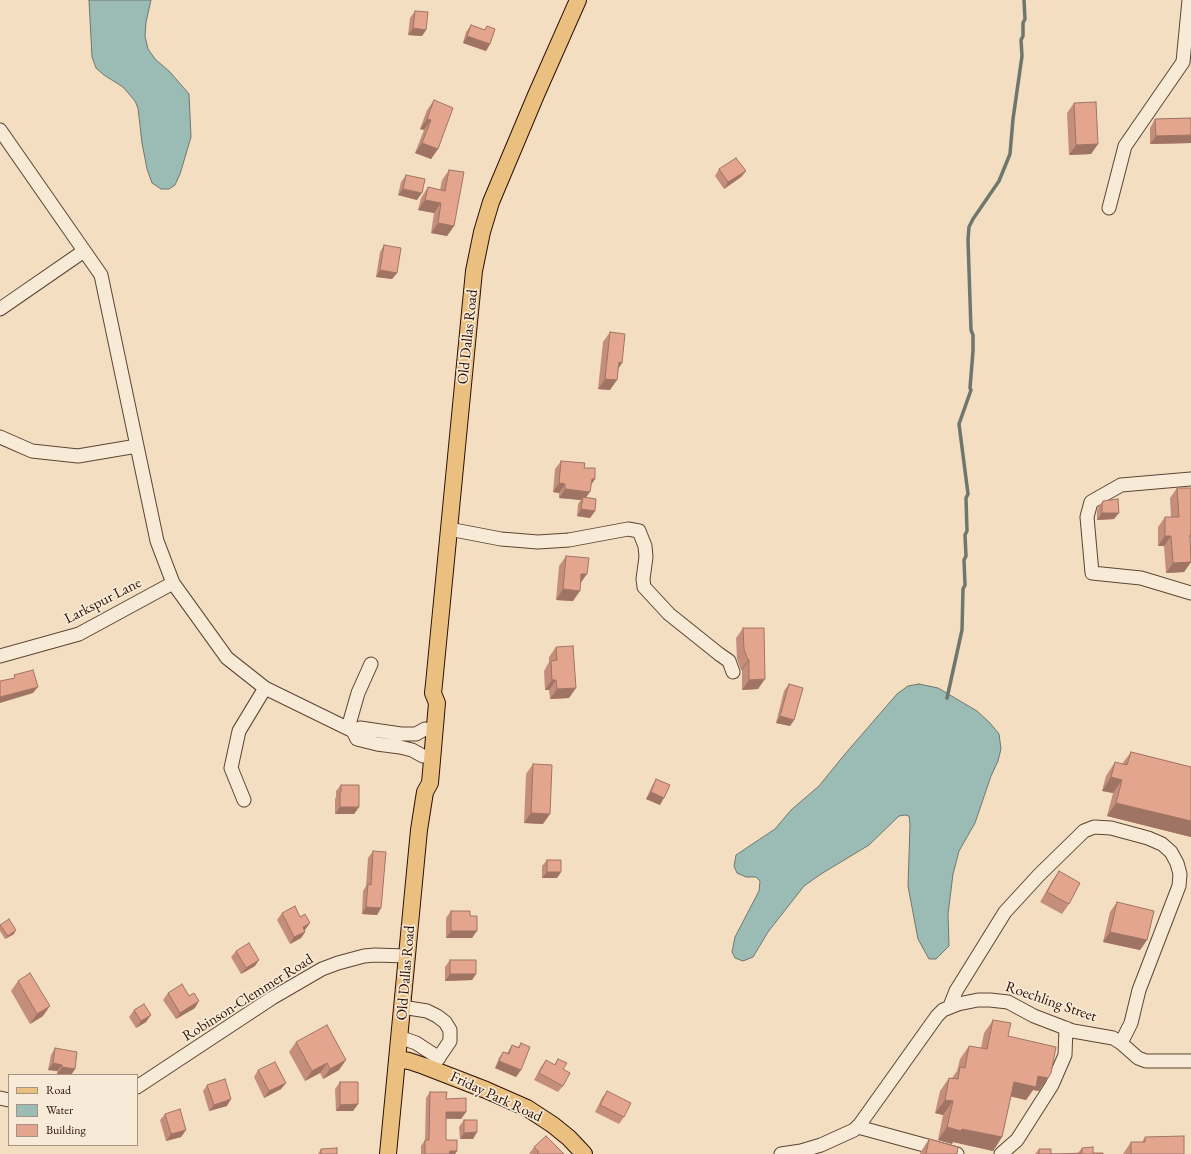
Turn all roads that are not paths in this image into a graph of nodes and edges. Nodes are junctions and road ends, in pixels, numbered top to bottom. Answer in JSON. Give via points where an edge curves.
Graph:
{"nodes":[{"id":1,"x":578,"y":0,"type":"edge"},
{"id":2,"x":1189,"y":0,"type":"edge"},
{"id":3,"x":0,"y":130,"type":"edge"},
{"id":4,"x":1109,"y":208,"type":"dead end"},
{"id":5,"x":84,"y":251,"type":"junction"},
{"id":6,"x":0,"y":309,"type":"edge"},
{"id":7,"x":0,"y":437,"type":"edge"},
{"id":8,"x":137,"y":446,"type":"junction"},
{"id":9,"x":1191,"y":479,"type":"edge"},
{"id":10,"x":449,"y":529,"type":"junction"},
{"id":11,"x":173,"y":583,"type":"junction"},
{"id":12,"x":1191,"y":593,"type":"edge"},
{"id":13,"x":0,"y":656,"type":"edge"},
{"id":14,"x":370,"y":664,"type":"dead end"},
{"id":15,"x":733,"y":672,"type":"dead end"},
{"id":16,"x":265,"y":688,"type":"junction"},
{"id":17,"x":433,"y":693,"type":"junction"},
{"id":18,"x":425,"y":729,"type":"junction"},
{"id":19,"x":350,"y":730,"type":"junction"},
{"id":20,"x":423,"y":756,"type":"junction"},
{"id":21,"x":425,"y":792,"type":"junction"},
{"id":22,"x":244,"y":800,"type":"dead end"},
{"id":23,"x":407,"y":956,"type":"junction"},
{"id":24,"x":950,"y":1006,"type":"junction"},
{"id":25,"x":402,"y":1007,"type":"junction"},
{"id":26,"x":1066,"y":1028,"type":"junction"},
{"id":27,"x":399,"y":1037,"type":"junction"},
{"id":28,"x":1121,"y":1043,"type":"junction"},
{"id":29,"x":397,"y":1060,"type":"junction"},
{"id":30,"x":1191,"y":1061,"type":"edge"},
{"id":31,"x":435,"y":1063,"type":"junction"},
{"id":32,"x":138,"y":1086,"type":"edge"},
{"id":33,"x":858,"y":1127,"type":"junction"},
{"id":34,"x":388,"y":1154,"type":"edge"},
{"id":35,"x":584,"y":1154,"type":"edge"},
{"id":36,"x":781,"y":1154,"type":"edge"},
{"id":37,"x":957,"y":1154,"type":"edge"},
{"id":38,"x":1001,"y":1154,"type":"edge"}],
"edges":[{"from":1,"to":10,"type":"main road","name":"Old Dallas Road","via":[[498,182],[482,232],[474,271]]},
{"from":2,"to":4,"type":"street","via":[[1183,62],[1125,146]]},
{"from":3,"to":5,"type":"street"},
{"from":5,"to":6,"type":"street"},
{"from":5,"to":8,"type":"street","via":[[101,275]]},
{"from":7,"to":8,"type":"street","via":[[32,451],[78,456]]},
{"from":8,"to":11,"type":"street","via":[[157,541]]},
{"from":9,"to":12,"type":"street","via":[[1121,485],[1091,502],[1087,517],[1092,573],[1141,578]]},
{"from":10,"to":15,"type":"street","via":[[501,539],[538,542],[570,540],[628,529],[639,531],[646,546],[644,587],[669,614],[729,661]]},
{"from":10,"to":17,"type":"main road","name":"Old Dallas Road"},
{"from":11,"to":13,"type":"street","name":"Larkspur Lane","via":[[79,634]]},
{"from":11,"to":16,"type":"street","via":[[227,658]]},
{"from":14,"to":19,"type":"street","via":[[358,693]]},
{"from":16,"to":19,"type":"street"},
{"from":16,"to":22,"type":"street","via":[[239,731],[231,768]]},
{"from":17,"to":18,"type":"main road","name":"Old Dallas Road","via":[[429,700]]},
{"from":17,"to":21,"type":"main road","name":"Old Dallas Road","via":[[437,703],[436,725],[430,783]]},
{"from":18,"to":19,"type":"street","via":[[416,734],[360,728]]},
{"from":18,"to":20,"type":"main road","name":"Old Dallas Road"},
{"from":19,"to":20,"type":"street","via":[[356,739],[412,750]]},
{"from":20,"to":21,"type":"main road","name":"Old Dallas Road","via":[[421,781]]},
{"from":21,"to":23,"type":"main road","name":"Old Dallas Road"},
{"from":23,"to":25,"type":"main road","name":"Old Dallas Road"},
{"from":23,"to":32,"type":"street","name":"Robinson-Clemmer Road","via":[[364,956],[322,970],[272,998]]},
{"from":24,"to":26,"type":"street","name":"Roechling Street","via":[[978,1000],[1000,1000]]},
{"from":24,"to":28,"type":"street","via":[[956,991],[1005,912],[1084,831],[1094,827],[1111,828],[1162,844],[1174,857],[1180,874],[1179,886],[1139,990],[1131,1023]]},
{"from":24,"to":33,"type":"street","name":"Roechling Street","via":[[937,1016]]},
{"from":25,"to":27,"type":"main road","name":"Old Dallas Road"},
{"from":25,"to":31,"type":"street","via":[[437,1016],[450,1030],[450,1041]]},
{"from":26,"to":28,"type":"street","name":"Roechling Street","via":[[1113,1038]]},
{"from":26,"to":38,"type":"street","via":[[1065,1055],[1052,1085],[1017,1140]]},
{"from":27,"to":29,"type":"main road","name":"Old Dallas Road"},
{"from":27,"to":31,"type":"street","via":[[416,1043]]},
{"from":28,"to":30,"type":"street","name":"Roechling Street","via":[[1138,1058],[1146,1061]]},
{"from":29,"to":31,"type":"main road","name":"Friday Park Road"},
{"from":29,"to":34,"type":"main road","name":"Old Dallas Road"},
{"from":31,"to":35,"type":"main road","name":"Friday Park Road","via":[[527,1108],[553,1125]]},
{"from":33,"to":36,"type":"street","via":[[821,1145]]},
{"from":33,"to":37,"type":"street"}]}
